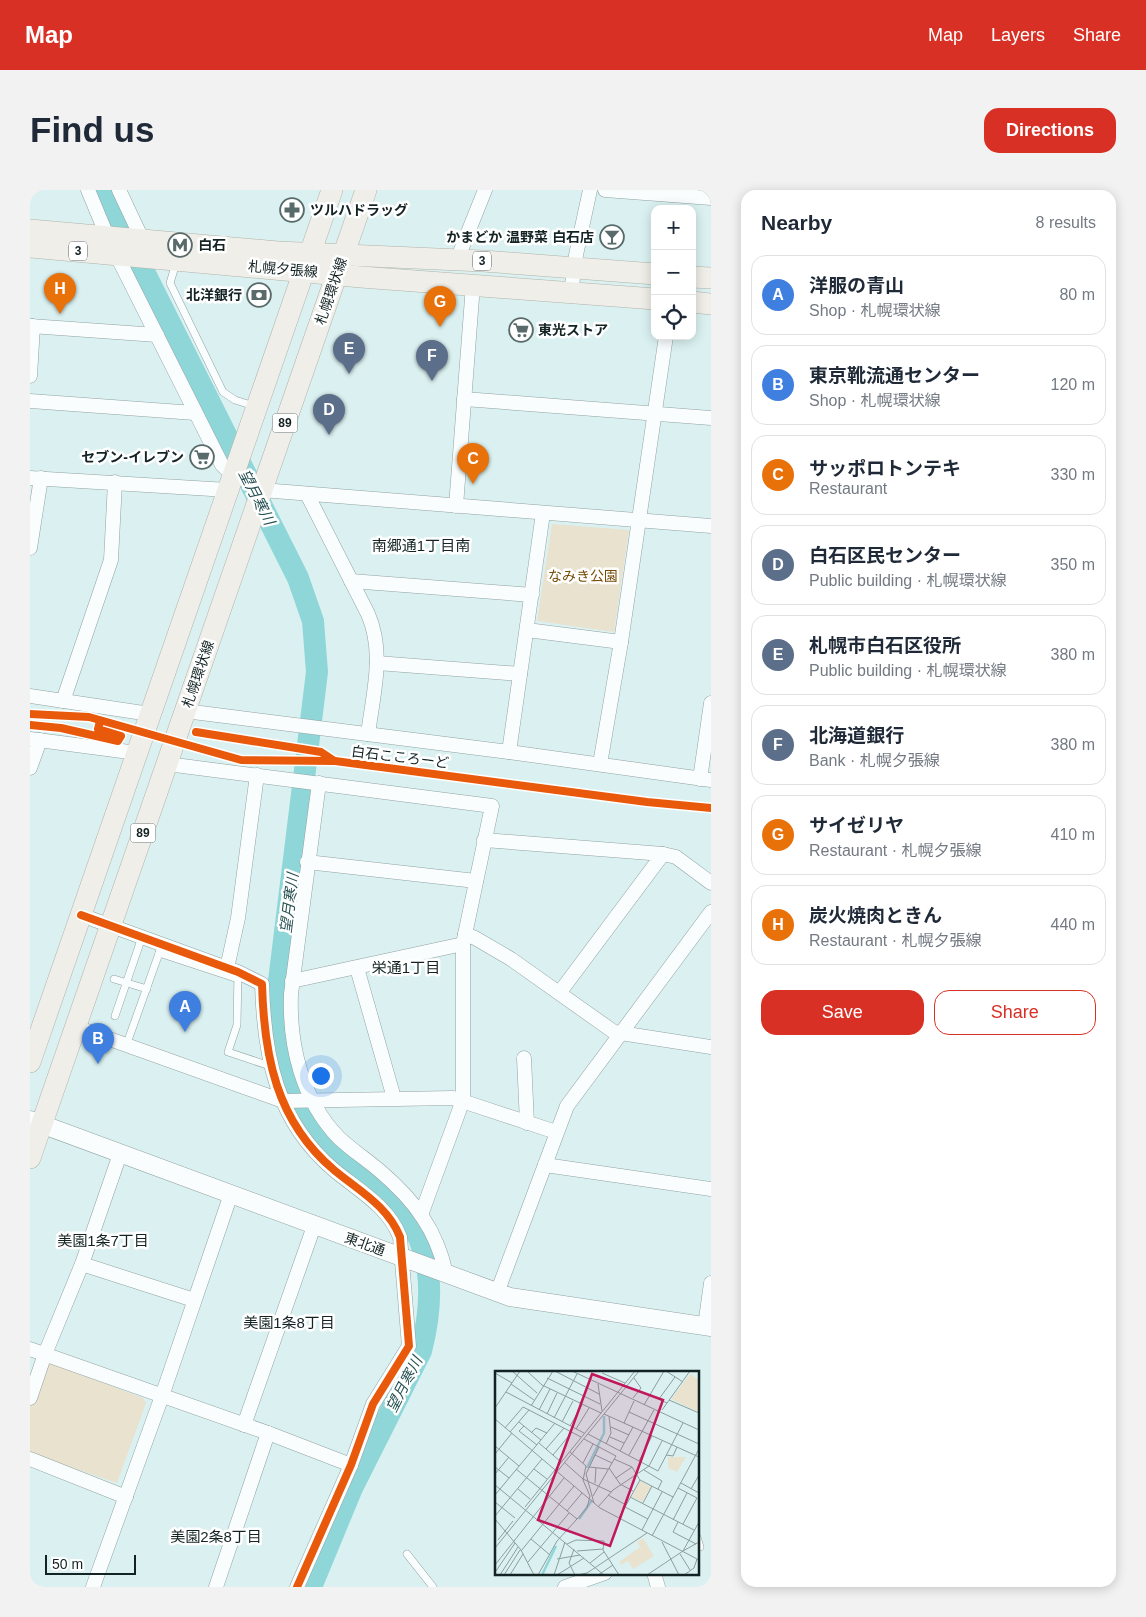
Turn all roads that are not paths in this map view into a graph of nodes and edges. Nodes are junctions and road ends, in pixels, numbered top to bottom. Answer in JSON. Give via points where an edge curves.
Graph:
{"nodes":[{"id":1,"x":88,"y":190,"type":"edge"},
{"id":2,"x":120,"y":190,"type":"edge"},
{"id":3,"x":332,"y":190,"type":"edge"},
{"id":4,"x":366,"y":190,"type":"edge"},
{"id":5,"x":485,"y":190,"type":"edge"},
{"id":6,"x":590,"y":190,"type":"edge"},
{"id":7,"x":605,"y":190,"type":"edge"},
{"id":8,"x":679,"y":193,"type":"edge"},
{"id":9,"x":711,"y":198,"type":"edge"},
{"id":10,"x":30,"y":230,"type":"edge"},
{"id":11,"x":127,"y":246,"type":"junction"},
{"id":12,"x":30,"y":247,"type":"edge"},
{"id":13,"x":177,"y":259,"type":"junction"},
{"id":14,"x":457,"y":260,"type":"junction"},
{"id":15,"x":307,"y":262,"type":"junction"},
{"id":16,"x":340,"y":264,"type":"junction"},
{"id":17,"x":574,"y":268,"type":"junction"},
{"id":18,"x":651,"y":274,"type":"edge"},
{"id":19,"x":696,"y":276,"type":"edge"},
{"id":20,"x":711,"y":278,"type":"edge"},
{"id":21,"x":473,"y":285,"type":"junction"},
{"id":22,"x":571,"y":293,"type":"junction"},
{"id":23,"x":651,"y":300,"type":"edge"},
{"id":24,"x":696,"y":302,"type":"edge"},
{"id":25,"x":711,"y":304,"type":"edge"},
{"id":26,"x":32,"y":326,"type":"edge"},
{"id":27,"x":156,"y":335,"type":"junction"},
{"id":28,"x":665,"y":340,"type":"edge"},
{"id":29,"x":30,"y":376,"type":"edge"},
{"id":30,"x":464,"y":399,"type":"junction"},
{"id":31,"x":30,"y":401,"type":"edge"},
{"id":32,"x":257,"y":407,"type":"junction"},
{"id":33,"x":195,"y":413,"type":"junction"},
{"id":34,"x":655,"y":414,"type":"junction"},
{"id":35,"x":711,"y":418,"type":"edge"},
{"id":36,"x":234,"y":471,"type":"junction"},
{"id":37,"x":36,"y":478,"type":"edge"},
{"id":38,"x":115,"y":482,"type":"junction"},
{"id":39,"x":307,"y":494,"type":"junction"},
{"id":40,"x":260,"y":497,"type":"junction"},
{"id":41,"x":456,"y":506,"type":"junction"},
{"id":42,"x":543,"y":513,"type":"junction"},
{"id":43,"x":639,"y":520,"type":"junction"},
{"id":44,"x":711,"y":526,"type":"edge"},
{"id":45,"x":30,"y":548,"type":"edge"},
{"id":46,"x":351,"y":580,"type":"junction"},
{"id":47,"x":532,"y":595,"type":"junction"},
{"id":48,"x":527,"y":630,"type":"junction"},
{"id":49,"x":621,"y":642,"type":"junction"},
{"id":50,"x":378,"y":663,"type":"junction"},
{"id":51,"x":520,"y":674,"type":"junction"},
{"id":52,"x":30,"y":696,"type":"edge"},
{"id":53,"x":63,"y":701,"type":"junction"},
{"id":54,"x":711,"y":703,"type":"edge"},
{"id":55,"x":185,"y":712,"type":"junction"},
{"id":56,"x":150,"y":714,"type":"junction"},
{"id":57,"x":368,"y":734,"type":"junction"},
{"id":58,"x":35,"y":740,"type":"edge"},
{"id":59,"x":509,"y":752,"type":"junction"},
{"id":60,"x":137,"y":753,"type":"junction"},
{"id":61,"x":166,"y":764,"type":"junction"},
{"id":62,"x":600,"y":764,"type":"junction"},
{"id":63,"x":30,"y":768,"type":"edge"},
{"id":64,"x":256,"y":775,"type":"junction"},
{"id":65,"x":706,"y":780,"type":"edge"},
{"id":66,"x":310,"y":782,"type":"junction"},
{"id":67,"x":484,"y":840,"type":"junction"},
{"id":68,"x":663,"y":854,"type":"junction"},
{"id":69,"x":307,"y":862,"type":"junction"},
{"id":70,"x":476,"y":881,"type":"junction"},
{"id":71,"x":711,"y":883,"type":"edge"},
{"id":72,"x":711,"y":912,"type":"edge"},
{"id":73,"x":81,"y":915,"type":"junction"},
{"id":74,"x":111,"y":925,"type":"junction"},
{"id":75,"x":142,"y":937,"type":"junction"},
{"id":76,"x":464,"y":939,"type":"junction"},
{"id":77,"x":161,"y":949,"type":"junction"},
{"id":78,"x":357,"y":968,"type":"junction"},
{"id":79,"x":234,"y":973,"type":"junction"},
{"id":80,"x":114,"y":979,"type":"dead end"},
{"id":81,"x":292,"y":981,"type":"junction"},
{"id":82,"x":126,"y":983,"type":"junction"},
{"id":83,"x":147,"y":989,"type":"junction"},
{"id":84,"x":560,"y":992,"type":"junction"},
{"id":85,"x":115,"y":1016,"type":"dead end"},
{"id":86,"x":36,"y":1022,"type":"edge"},
{"id":87,"x":76,"y":1027,"type":"junction"},
{"id":88,"x":620,"y":1033,"type":"junction"},
{"id":89,"x":126,"y":1046,"type":"junction"},
{"id":90,"x":711,"y":1047,"type":"edge"},
{"id":91,"x":524,"y":1058,"type":"dead end"},
{"id":92,"x":30,"y":1062,"type":"edge"},
{"id":93,"x":270,"y":1066,"type":"junction"},
{"id":94,"x":394,"y":1098,"type":"junction"},
{"id":95,"x":309,"y":1100,"type":"junction"},
{"id":96,"x":463,"y":1100,"type":"junction"},
{"id":97,"x":287,"y":1101,"type":"junction"},
{"id":98,"x":36,"y":1122,"type":"edge"},
{"id":99,"x":527,"y":1123,"type":"junction"},
{"id":100,"x":556,"y":1132,"type":"junction"},
{"id":101,"x":120,"y":1154,"type":"junction"},
{"id":102,"x":30,"y":1158,"type":"edge"},
{"id":103,"x":545,"y":1165,"type":"junction"},
{"id":104,"x":711,"y":1189,"type":"edge"},
{"id":105,"x":231,"y":1194,"type":"junction"},
{"id":106,"x":422,"y":1215,"type":"junction"},
{"id":107,"x":314,"y":1226,"type":"junction"},
{"id":108,"x":408,"y":1260,"type":"junction"},
{"id":109,"x":82,"y":1264,"type":"junction"},
{"id":110,"x":444,"y":1273,"type":"junction"},
{"id":111,"x":711,"y":1282,"type":"edge"},
{"id":112,"x":497,"y":1293,"type":"junction"},
{"id":113,"x":194,"y":1300,"type":"junction"},
{"id":114,"x":708,"y":1326,"type":"edge"},
{"id":115,"x":30,"y":1349,"type":"edge"},
{"id":116,"x":45,"y":1354,"type":"junction"},
{"id":117,"x":162,"y":1396,"type":"junction"},
{"id":118,"x":30,"y":1398,"type":"edge"},
{"id":119,"x":244,"y":1425,"type":"junction"},
{"id":120,"x":268,"y":1433,"type":"junction"},
{"id":121,"x":30,"y":1459,"type":"edge"},
{"id":122,"x":351,"y":1465,"type":"junction"},
{"id":123,"x":126,"y":1497,"type":"junction"},
{"id":124,"x":407,"y":1554,"type":"dead end"},
{"id":125,"x":602,"y":1574,"type":"edge"},
{"id":126,"x":654,"y":1574,"type":"edge"},
{"id":127,"x":93,"y":1587,"type":"edge"},
{"id":128,"x":216,"y":1587,"type":"edge"},
{"id":129,"x":297,"y":1587,"type":"edge"},
{"id":130,"x":433,"y":1587,"type":"edge"},
{"id":131,"x":565,"y":1587,"type":"edge"},
{"id":132,"x":658,"y":1587,"type":"edge"}],
"edges":[{"from":1,"to":11,"type":"street"},
{"from":2,"to":11,"type":"street"},
{"from":3,"to":15,"type":"main road","number":"89"},
{"from":4,"to":16,"type":"main road","name":"札幌環状線","number":"89"},
{"from":5,"to":14,"type":"street"},
{"from":6,"to":17,"type":"street"},
{"from":7,"to":8,"type":"street"},
{"from":8,"to":9,"type":"street"},
{"from":10,"to":11,"type":"main road","name":"札幌夕張線","number":"3"},
{"from":11,"to":12,"type":"main road","name":"札幌夕張線","number":"3"},
{"from":11,"to":13,"type":"main road","name":"札幌夕張線","number":"3"},
{"from":11,"to":15,"type":"main road","name":"札幌夕張線","number":"3"},
{"from":11,"to":27,"type":"street"},
{"from":13,"to":15,"type":"main road","name":"札幌夕張線","number":"3"},
{"from":13,"to":32,"type":"lane","via":[[170,283],[223,392]]},
{"from":14,"to":16,"type":"main road","name":"札幌夕張線","number":"3"},
{"from":14,"to":17,"type":"main road","name":"札幌夕張線","number":"3"},
{"from":15,"to":16,"type":"main road","name":"札幌夕張線","number":"3"},
{"from":15,"to":32,"type":"main road","number":"89"},
{"from":16,"to":21,"type":"main road","name":"札幌夕張線","number":"3"},
{"from":16,"to":40,"type":"main road","name":"札幌環状線","number":"89"},
{"from":17,"to":18,"type":"main road","name":"札幌夕張線","number":"3"},
{"from":17,"to":22,"type":"street"},
{"from":19,"to":20,"type":"main road"},
{"from":21,"to":22,"type":"main road","name":"札幌夕張線","number":"3"},
{"from":21,"to":30,"type":"street"},
{"from":22,"to":23,"type":"main road","name":"札幌夕張線","number":"3"},
{"from":24,"to":25,"type":"main road"},
{"from":26,"to":27,"type":"street"},
{"from":26,"to":29,"type":"street"},
{"from":27,"to":33,"type":"street"},
{"from":28,"to":34,"type":"street"},
{"from":30,"to":34,"type":"street"},
{"from":30,"to":41,"type":"street"},
{"from":31,"to":33,"type":"street"},
{"from":32,"to":36,"type":"main road","number":"89"},
{"from":33,"to":36,"type":"street","via":[[222,465]]},
{"from":34,"to":35,"type":"street"},
{"from":34,"to":43,"type":"street"},
{"from":36,"to":38,"type":"street"},
{"from":36,"to":56,"type":"main road","number":"89"},
{"from":37,"to":38,"type":"street"},
{"from":37,"to":45,"type":"street"},
{"from":38,"to":53,"type":"street","via":[[111,560]]},
{"from":39,"to":40,"type":"street"},
{"from":39,"to":41,"type":"street"},
{"from":39,"to":46,"type":"street"},
{"from":40,"to":55,"type":"main road","name":"札幌環状線","number":"89"},
{"from":41,"to":42,"type":"street"},
{"from":42,"to":43,"type":"street"},
{"from":42,"to":47,"type":"street"},
{"from":43,"to":44,"type":"street"},
{"from":43,"to":49,"type":"street"},
{"from":46,"to":47,"type":"street"},
{"from":46,"to":50,"type":"street","via":[[372,623]]},
{"from":47,"to":48,"type":"street"},
{"from":48,"to":49,"type":"street"},
{"from":48,"to":51,"type":"street"},
{"from":49,"to":62,"type":"street"},
{"from":50,"to":51,"type":"street"},
{"from":50,"to":57,"type":"street"},
{"from":51,"to":59,"type":"street"},
{"from":52,"to":53,"type":"street"},
{"from":53,"to":56,"type":"street"},
{"from":54,"to":65,"type":"street"},
{"from":55,"to":57,"type":"street"},
{"from":55,"to":61,"type":"main road","name":"札幌環状線","number":"89"},
{"from":56,"to":60,"type":"main road","number":"89"},
{"from":57,"to":59,"type":"street"},
{"from":58,"to":60,"type":"street"},
{"from":58,"to":63,"type":"street"},
{"from":59,"to":62,"type":"street"},
{"from":60,"to":73,"type":"main road","number":"89"},
{"from":61,"to":64,"type":"street"},
{"from":61,"to":74,"type":"main road","name":"札幌環状線","number":"89"},
{"from":62,"to":65,"type":"street"},
{"from":64,"to":66,"type":"street"},
{"from":64,"to":79,"type":"street"},
{"from":66,"to":67,"type":"street","via":[[492,806]]},
{"from":66,"to":69,"type":"street"},
{"from":67,"to":68,"type":"street"},
{"from":67,"to":70,"type":"street"},
{"from":68,"to":71,"type":"street","via":[[676,857]]},
{"from":68,"to":84,"type":"street"},
{"from":69,"to":70,"type":"street"},
{"from":69,"to":81,"type":"street"},
{"from":70,"to":76,"type":"street"},
{"from":72,"to":88,"type":"street"},
{"from":73,"to":74,"type":"street"},
{"from":73,"to":86,"type":"main road","number":"89"},
{"from":74,"to":75,"type":"street"},
{"from":74,"to":87,"type":"main road","name":"札幌環状線","number":"89"},
{"from":75,"to":77,"type":"street"},
{"from":75,"to":82,"type":"lane"},
{"from":76,"to":78,"type":"street"},
{"from":76,"to":84,"type":"street","via":[[511,959]]},
{"from":76,"to":96,"type":"street"},
{"from":77,"to":79,"type":"street"},
{"from":77,"to":83,"type":"lane"},
{"from":78,"to":81,"type":"street"},
{"from":78,"to":94,"type":"street"},
{"from":79,"to":93,"type":"street","via":[[262,984],[264,1036]]},
{"from":79,"to":93,"type":"lane","via":[[237,1025],[228,1052]]},
{"from":80,"to":82,"type":"lane"},
{"from":81,"to":95,"type":"street","via":[[290,1009],[295,1052]]},
{"from":82,"to":83,"type":"lane"},
{"from":82,"to":85,"type":"lane"},
{"from":83,"to":89,"type":"lane"},
{"from":84,"to":88,"type":"street","via":[[614,1032]]},
{"from":86,"to":92,"type":"main road","number":"89"},
{"from":87,"to":89,"type":"street"},
{"from":87,"to":98,"type":"main road","name":"札幌環状線","number":"89"},
{"from":88,"to":90,"type":"street"},
{"from":88,"to":100,"type":"street","via":[[567,1106]]},
{"from":89,"to":97,"type":"street"},
{"from":91,"to":99,"type":"street"},
{"from":93,"to":97,"type":"street"},
{"from":94,"to":95,"type":"street"},
{"from":94,"to":96,"type":"street"},
{"from":95,"to":97,"type":"street"},
{"from":95,"to":106,"type":"street","via":[[338,1136],[380,1171]]},
{"from":96,"to":99,"type":"street"},
{"from":96,"to":106,"type":"street"},
{"from":97,"to":108,"type":"street","via":[[300,1131],[319,1155],[388,1215]]},
{"from":98,"to":101,"type":"street","name":"東北通"},
{"from":98,"to":102,"type":"main road","name":"札幌環状線","number":"89"},
{"from":99,"to":100,"type":"street"},
{"from":100,"to":103,"type":"street"},
{"from":101,"to":105,"type":"street","name":"東北通"},
{"from":101,"to":109,"type":"street"},
{"from":103,"to":104,"type":"street"},
{"from":103,"to":112,"type":"street"},
{"from":105,"to":107,"type":"street","name":"東北通"},
{"from":105,"to":113,"type":"street"},
{"from":106,"to":110,"type":"street","via":[[439,1244]]},
{"from":107,"to":108,"type":"street","name":"東北通"},
{"from":107,"to":119,"type":"street"},
{"from":108,"to":110,"type":"street","name":"東北通"},
{"from":108,"to":122,"type":"street","via":[[409,1346],[373,1404]]},
{"from":109,"to":113,"type":"street"},
{"from":109,"to":116,"type":"street"},
{"from":110,"to":112,"type":"street","name":"東北通"},
{"from":111,"to":114,"type":"street"},
{"from":112,"to":114,"type":"street","name":"東北通"},
{"from":113,"to":117,"type":"street"},
{"from":115,"to":116,"type":"street"},
{"from":116,"to":117,"type":"street"},
{"from":116,"to":118,"type":"street"},
{"from":117,"to":119,"type":"street"},
{"from":117,"to":123,"type":"street"},
{"from":119,"to":120,"type":"street"},
{"from":120,"to":122,"type":"street"},
{"from":120,"to":128,"type":"street"},
{"from":121,"to":123,"type":"street"},
{"from":122,"to":129,"type":"street"},
{"from":123,"to":127,"type":"street"},
{"from":124,"to":130,"type":"lane"},
{"from":125,"to":131,"type":"street"},
{"from":126,"to":132,"type":"street"}]}
